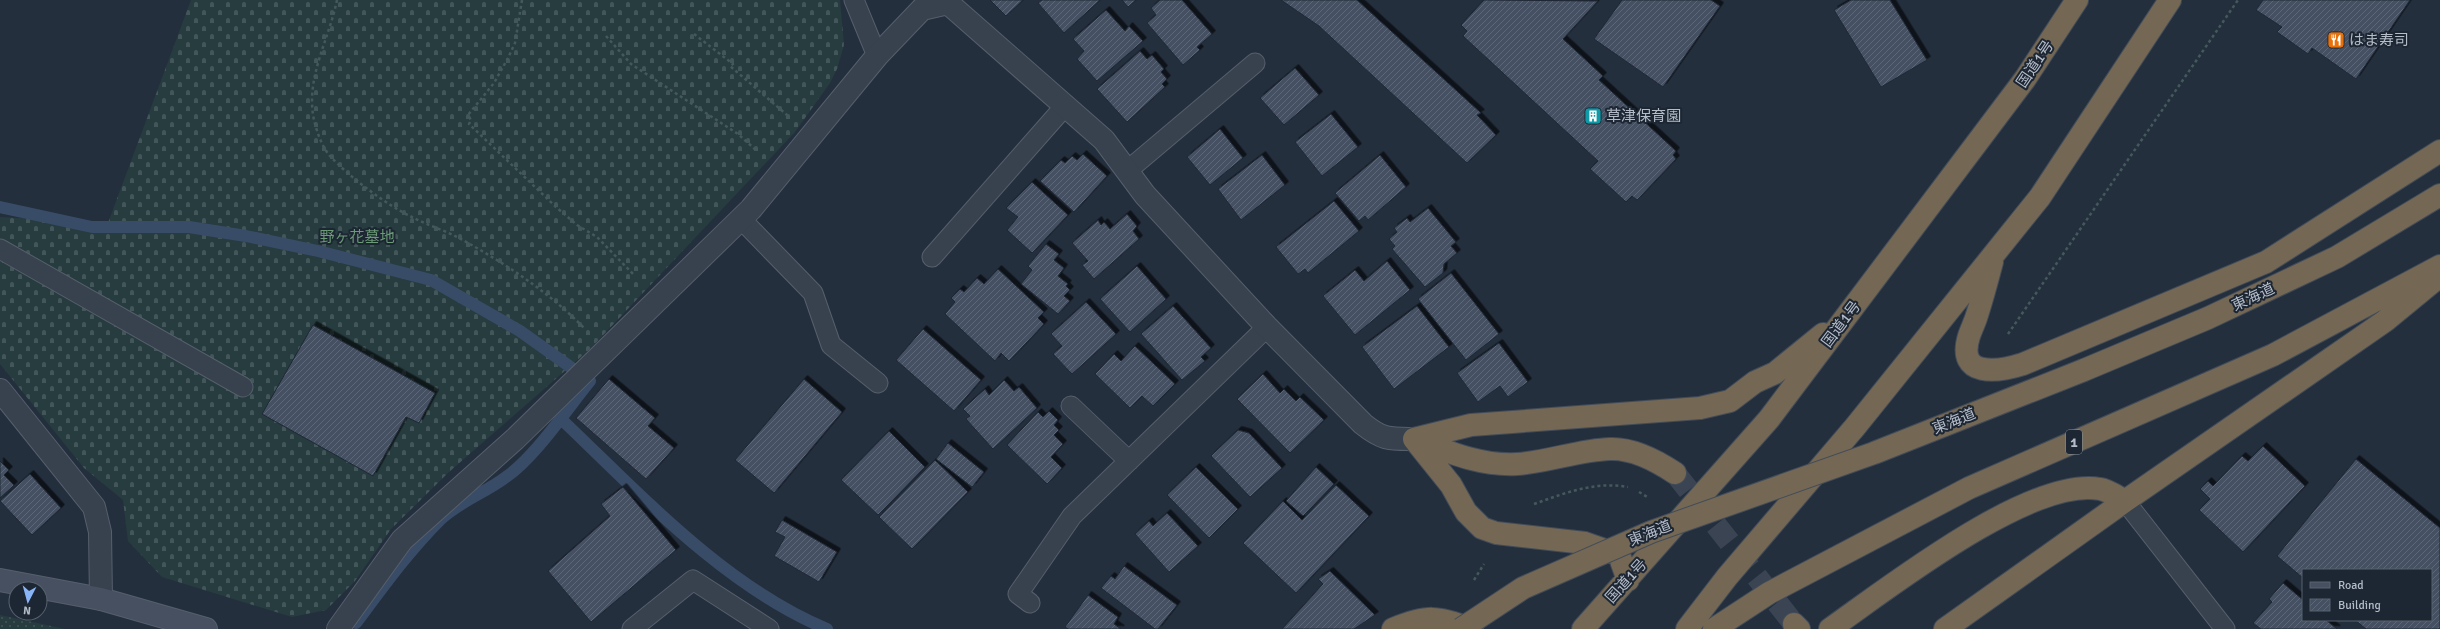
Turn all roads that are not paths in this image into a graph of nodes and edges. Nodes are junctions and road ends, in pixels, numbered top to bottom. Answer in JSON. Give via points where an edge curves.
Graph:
{"nodes":[{"id":1,"x":854,"y":0,"type":"edge"},
{"id":2,"x":2076,"y":0,"type":"edge"},
{"id":3,"x":2170,"y":0,"type":"edge"},
{"id":4,"x":948,"y":1,"type":"edge"},
{"id":5,"x":877,"y":56,"type":"junction"},
{"id":6,"x":1256,"y":63,"type":"dead end"},
{"id":7,"x":1065,"y":106,"type":"junction"},
{"id":8,"x":2440,"y":151,"type":"edge"},
{"id":9,"x":1127,"y":171,"type":"junction"},
{"id":10,"x":2440,"y":195,"type":"edge"},
{"id":11,"x":741,"y":219,"type":"junction"},
{"id":12,"x":0,"y":249,"type":"edge"},
{"id":13,"x":1995,"y":251,"type":"junction"},
{"id":14,"x":932,"y":257,"type":"dead end"},
{"id":15,"x":2440,"y":266,"type":"edge"},
{"id":16,"x":2440,"y":275,"type":"edge"},
{"id":17,"x":1852,"y":310,"type":"junction"},
{"id":18,"x":1268,"y":327,"type":"junction"},
{"id":19,"x":878,"y":383,"type":"dead end"},
{"id":20,"x":243,"y":387,"type":"dead end"},
{"id":21,"x":0,"y":390,"type":"edge"},
{"id":22,"x":1071,"y":406,"type":"dead end"},
{"id":23,"x":1414,"y":438,"type":"junction"},
{"id":24,"x":1129,"y":461,"type":"junction"},
{"id":25,"x":1675,"y":472,"type":"tunnel mouth"},
{"id":26,"x":2125,"y":501,"type":"junction"},
{"id":27,"x":0,"y":580,"type":"edge"},
{"id":28,"x":1628,"y":580,"type":"junction"},
{"id":29,"x":101,"y":599,"type":"junction"},
{"id":30,"x":1030,"y":603,"type":"dead end"},
{"id":31,"x":1454,"y":625,"type":"edge"},
{"id":32,"x":206,"y":629,"type":"edge"},
{"id":33,"x":338,"y":629,"type":"edge"},
{"id":34,"x":632,"y":629,"type":"edge"},
{"id":35,"x":769,"y":629,"type":"edge"},
{"id":36,"x":1393,"y":629,"type":"edge"},
{"id":37,"x":1472,"y":629,"type":"edge"},
{"id":38,"x":1583,"y":629,"type":"edge"},
{"id":39,"x":1687,"y":629,"type":"edge"},
{"id":40,"x":1714,"y":629,"type":"edge"},
{"id":41,"x":1830,"y":629,"type":"edge"},
{"id":42,"x":1945,"y":629,"type":"edge"},
{"id":43,"x":2225,"y":629,"type":"edge"}],
"edges":[{"from":1,"to":5,"type":"lane"},
{"from":2,"to":17,"type":"highway","name":"国道1号","via":[[2026,80]]},
{"from":3,"to":13,"type":"highway","via":[[2040,197]]},
{"from":4,"to":5,"type":"street","via":[[922,9]]},
{"from":4,"to":7,"type":"street"},
{"from":5,"to":11,"type":"street"},
{"from":6,"to":9,"type":"lane"},
{"from":7,"to":9,"type":"street","via":[[1104,140]]},
{"from":7,"to":14,"type":"lane"},
{"from":8,"to":13,"type":"highway","via":[[2266,262],[2023,364],[1995,371],[1982,370],[1973,366],[1968,359],[1968,336],[1976,319]]},
{"from":9,"to":18,"type":"street","via":[[1145,195]]},
{"from":10,"to":31,"type":"highway","name":"東海道","bridge":true,"via":[[2336,257],[2208,318],[1874,453],[1652,532],[1524,588]]},
{"from":11,"to":19,"type":"lane","via":[[813,292],[831,345]]},
{"from":11,"to":33,"type":"street","via":[[606,352],[402,540]]},
{"from":12,"to":20,"type":"lane"},
{"from":13,"to":39,"type":"highway","via":[[1860,421],[1727,577]]},
{"from":15,"to":40,"type":"highway","number":"1","via":[[2273,355],[1969,488],[1769,593]]},
{"from":16,"to":26,"type":"highway","via":[[2385,321]]},
{"from":17,"to":23,"type":"highway","via":[[1776,373],[1756,382],[1730,401],[1671,412],[1471,425]]},
{"from":17,"to":28,"type":"highway","name":"国道1号","via":[[1769,419]]},
{"from":18,"to":23,"type":"street","via":[[1363,424],[1378,436],[1395,439]]},
{"from":18,"to":24,"type":"lane"},
{"from":21,"to":29,"type":"street","via":[[94,507],[100,532]]},
{"from":22,"to":24,"type":"lane"},
{"from":23,"to":25,"type":"highway","via":[[1474,461],[1517,464],[1611,449],[1637,454]]},
{"from":23,"to":28,"type":"highway","via":[[1452,485],[1466,512],[1482,528],[1496,533],[1585,543],[1618,555]]},
{"from":24,"to":30,"type":"lane","via":[[1072,516],[1018,594]]},
{"from":26,"to":41,"type":"highway","via":[[2101,489],[2062,491],[2023,506],[1929,558]]},
{"from":26,"to":42,"type":"highway"},
{"from":26,"to":43,"type":"lane"},
{"from":27,"to":29,"type":"street"},
{"from":28,"to":38,"type":"highway","name":"国道1号"},
{"from":29,"to":32,"type":"street"},
{"from":31,"to":36,"type":"highway","via":[[1418,618]]},
{"from":31,"to":37,"type":"highway"},
{"from":34,"to":35,"type":"lane","via":[[693,580]]}]}
